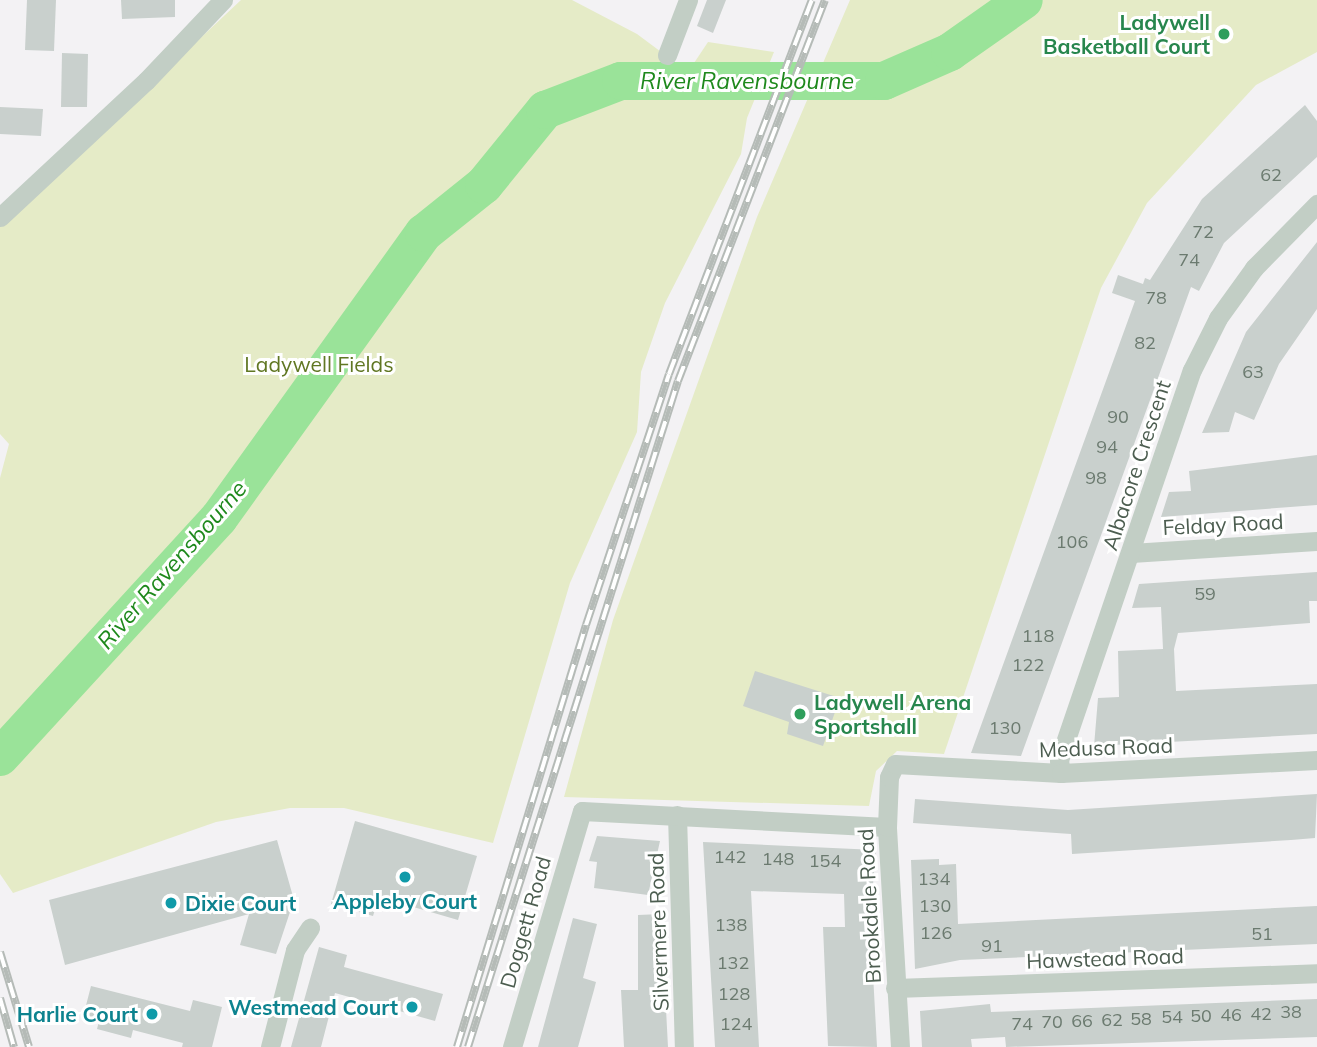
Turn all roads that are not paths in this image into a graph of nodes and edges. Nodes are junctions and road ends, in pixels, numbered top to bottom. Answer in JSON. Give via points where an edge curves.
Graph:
{"nodes":[{"id":1,"x":223,"y":0,"type":"edge"},
{"id":2,"x":688,"y":0,"type":"edge"},
{"id":3,"x":667,"y":55,"type":"dead end"},
{"id":4,"x":1317,"y":204,"type":"edge"},
{"id":5,"x":0,"y":217,"type":"edge"},
{"id":6,"x":1317,"y":541,"type":"edge"},
{"id":7,"x":1131,"y":553,"type":"junction"},
{"id":8,"x":1317,"y":760,"type":"edge"},
{"id":9,"x":895,"y":764,"type":"joint"},
{"id":10,"x":1061,"y":774,"type":"junction"},
{"id":11,"x":677,"y":816,"type":"junction"},
{"id":12,"x":887,"y":827,"type":"junction"},
{"id":13,"x":310,"y":928,"type":"dead end"},
{"id":14,"x":1317,"y":973,"type":"edge"},
{"id":15,"x":895,"y":988,"type":"junction"},
{"id":16,"x":270,"y":1047,"type":"edge"},
{"id":17,"x":512,"y":1047,"type":"edge"},
{"id":18,"x":684,"y":1047,"type":"edge"},
{"id":19,"x":900,"y":1047,"type":"edge"}],
"edges":[{"from":1,"to":5,"type":"street","via":[[182,37],[146,81]]},
{"from":2,"to":3,"type":"street"},
{"from":4,"to":7,"type":"street","name":"Albacore Crescent","via":[[1254,268],[1218,318],[1192,370]]},
{"from":6,"to":7,"type":"street","name":"Felday Road"},
{"from":7,"to":10,"type":"street","name":"Albacore Crescent","via":[[1059,760]]},
{"from":8,"to":10,"type":"street","name":"Medusa Road"},
{"from":9,"to":10,"type":"street","name":"Medusa Road"},
{"from":9,"to":12,"type":"street","name":"Brookdale Road","via":[[889,777]]},
{"from":11,"to":12,"type":"street"},
{"from":11,"to":17,"type":"street","name":"Doggett Road","via":[[582,811]]},
{"from":11,"to":18,"type":"street","name":"Silvermere Road"},
{"from":12,"to":15,"type":"street","name":"Brookdale Road"},
{"from":13,"to":16,"type":"street","via":[[295,950]]},
{"from":14,"to":15,"type":"street","name":"Hawstead Road"},
{"from":15,"to":19,"type":"street","name":"Brookdale Road"}]}
